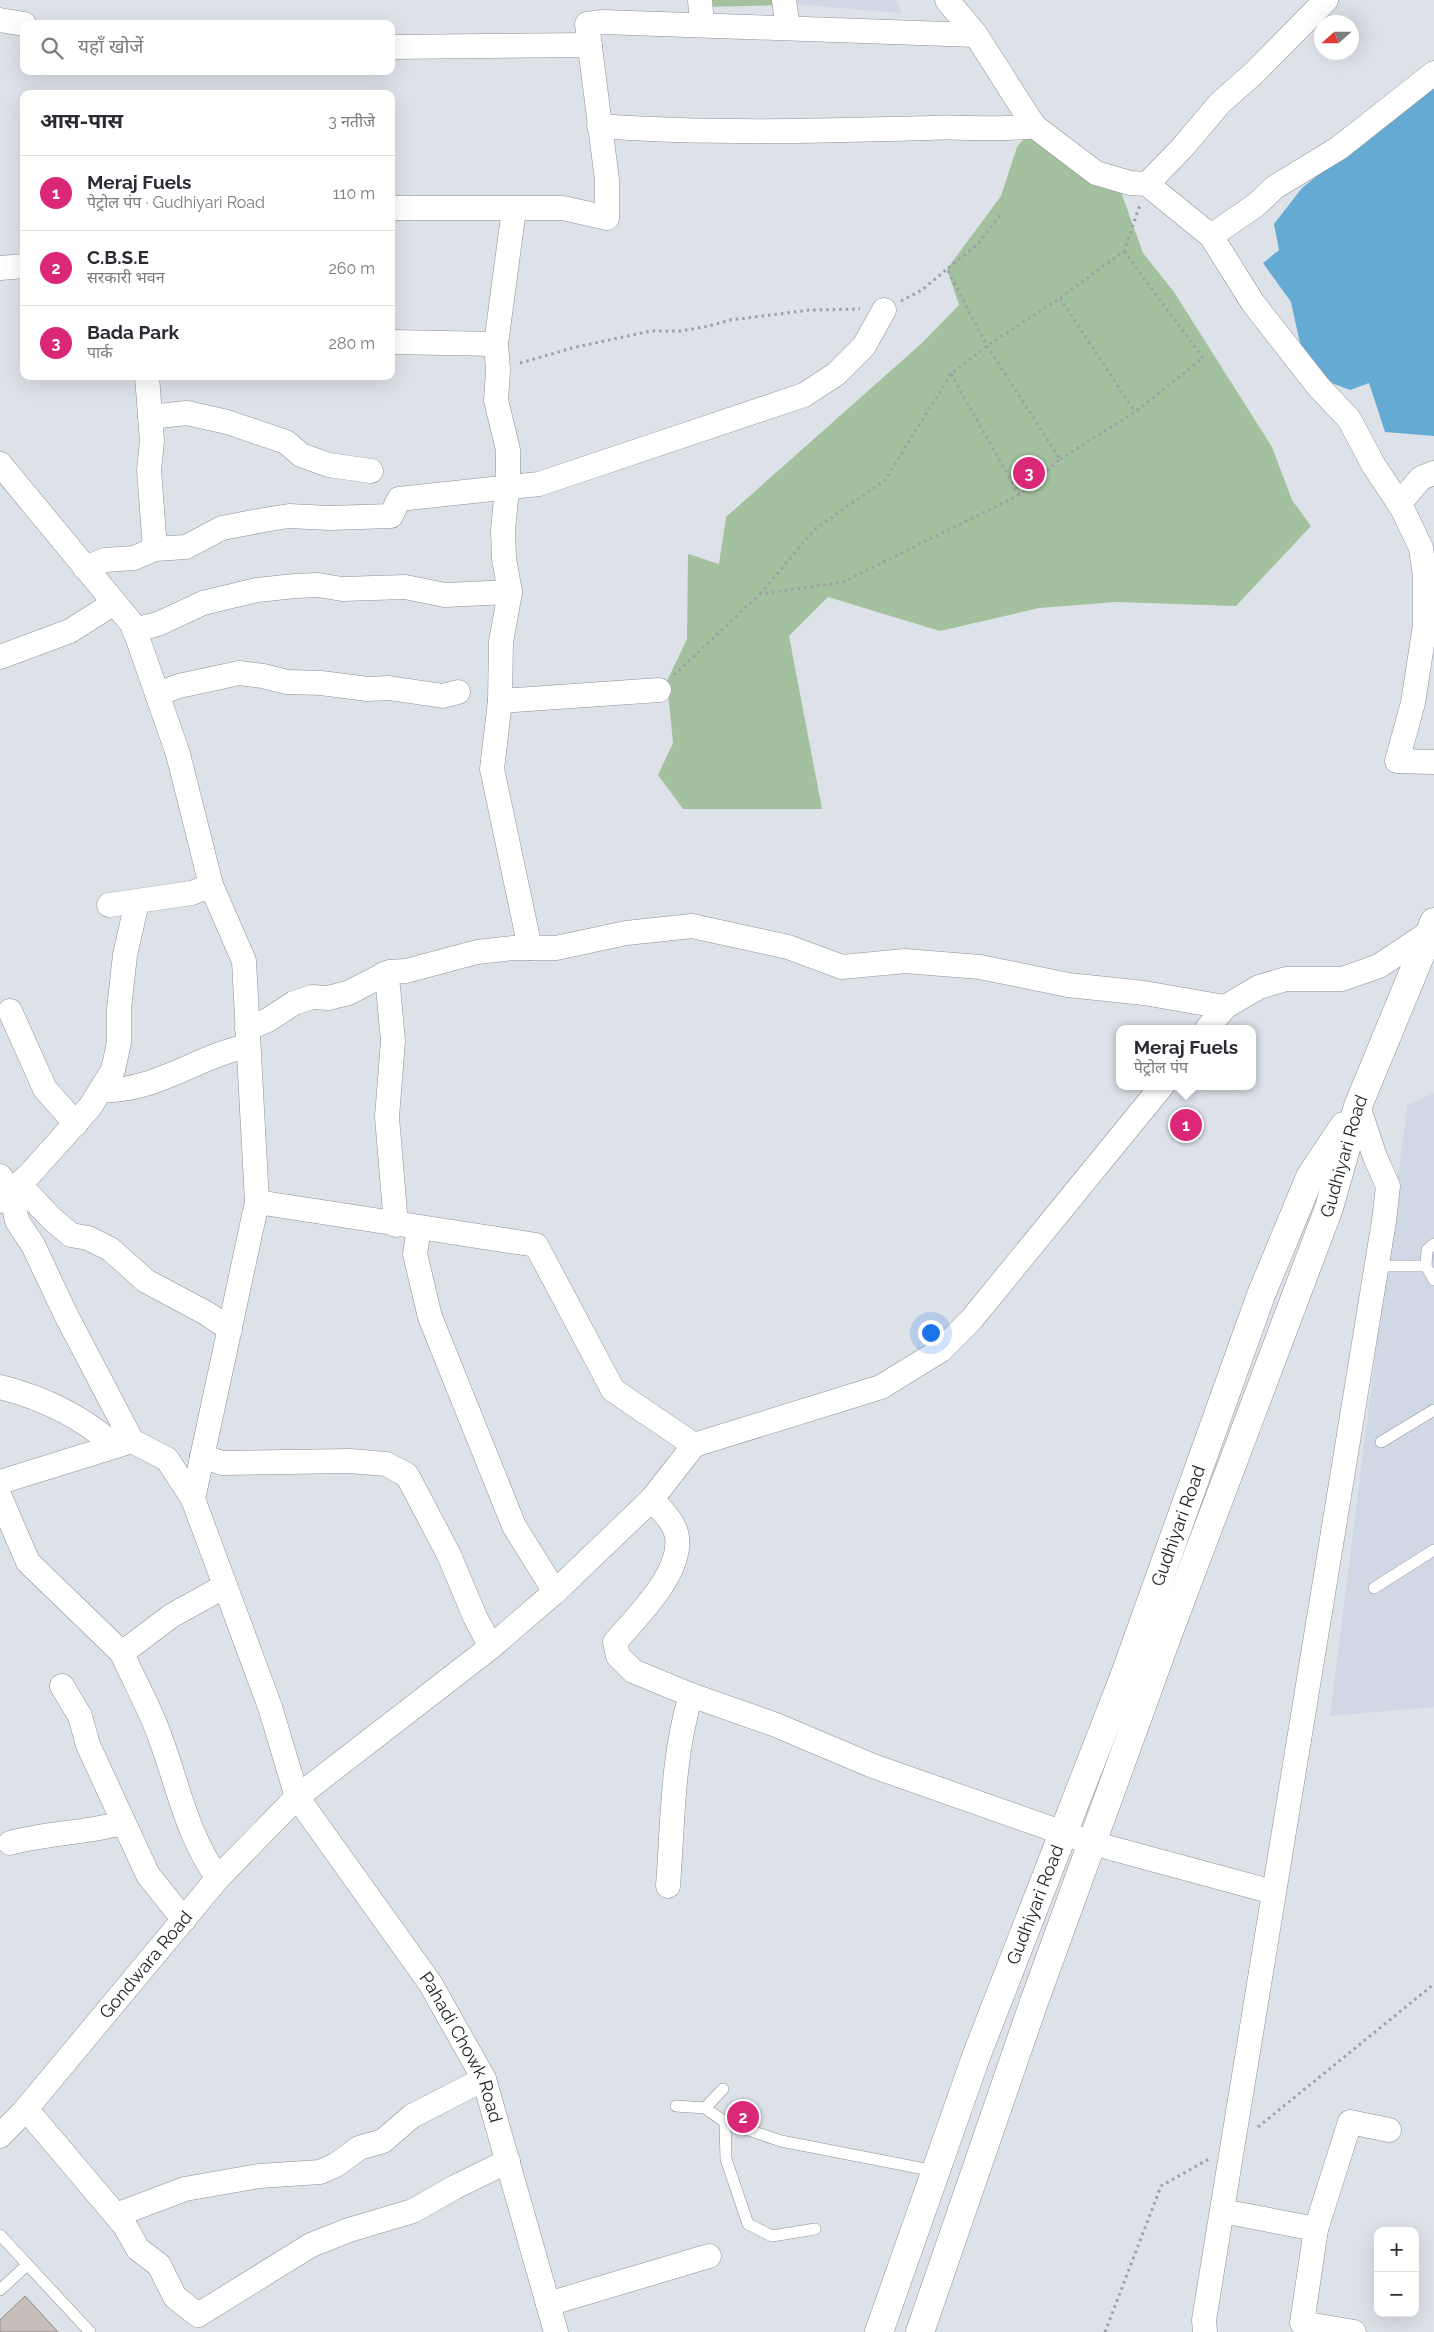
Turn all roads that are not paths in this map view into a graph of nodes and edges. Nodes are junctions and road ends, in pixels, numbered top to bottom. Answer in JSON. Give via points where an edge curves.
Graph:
{"nodes":[{"id":1,"x":700,"y":0,"type":"edge"},
{"id":2,"x":784,"y":0,"type":"edge"},
{"id":3,"x":947,"y":0,"type":"edge"},
{"id":4,"x":1326,"y":0,"type":"edge"},
{"id":5,"x":0,"y":20,"type":"edge"},
{"id":6,"x":20,"y":23,"type":"edge"},
{"id":7,"x":702,"y":25,"type":"junction"},
{"id":8,"x":788,"y":28,"type":"junction"},
{"id":9,"x":976,"y":35,"type":"junction"},
{"id":10,"x":590,"y":45,"type":"junction"},
{"id":11,"x":395,"y":47,"type":"edge"},
{"id":12,"x":1434,"y":74,"type":"edge"},
{"id":13,"x":599,"y":126,"type":"junction"},
{"id":14,"x":1034,"y":126,"type":"junction"},
{"id":15,"x":1147,"y":184,"type":"junction"},
{"id":16,"x":395,"y":208,"type":"edge"},
{"id":17,"x":514,"y":209,"type":"junction"},
{"id":18,"x":1211,"y":236,"type":"junction"},
{"id":19,"x":20,"y":266,"type":"edge"},
{"id":20,"x":0,"y":268,"type":"edge"},
{"id":21,"x":884,"y":310,"type":"road end"},
{"id":22,"x":395,"y":342,"type":"edge"},
{"id":23,"x":496,"y":344,"type":"junction"},
{"id":24,"x":147,"y":380,"type":"edge"},
{"id":25,"x":150,"y":417,"type":"junction"},
{"id":26,"x":0,"y":464,"type":"edge"},
{"id":27,"x":371,"y":471,"type":"dead end"},
{"id":28,"x":1434,"y":472,"type":"edge"},
{"id":29,"x":507,"y":487,"type":"junction"},
{"id":30,"x":1399,"y":504,"type":"junction"},
{"id":31,"x":155,"y":549,"type":"junction"},
{"id":32,"x":85,"y":568,"type":"junction"},
{"id":33,"x":510,"y":592,"type":"junction"},
{"id":34,"x":114,"y":603,"type":"junction"},
{"id":35,"x":134,"y":630,"type":"junction"},
{"id":36,"x":0,"y":657,"type":"edge"},
{"id":37,"x":659,"y":690,"type":"road end"},
{"id":38,"x":458,"y":692,"type":"dead end"},
{"id":39,"x":157,"y":694,"type":"junction"},
{"id":40,"x":500,"y":701,"type":"junction"},
{"id":41,"x":1434,"y":762,"type":"edge"},
{"id":42,"x":211,"y":885,"type":"junction"},
{"id":43,"x":137,"y":902,"type":"junction"},
{"id":44,"x":109,"y":905,"type":"dead end"},
{"id":45,"x":1432,"y":927,"type":"edge"},
{"id":46,"x":530,"y":948,"type":"junction"},
{"id":47,"x":384,"y":974,"type":"junction"},
{"id":48,"x":1225,"y":1006,"type":"junction"},
{"id":49,"x":10,"y":1011,"type":"dead end"},
{"id":50,"x":1211,"y":1025,"type":"edge"},
{"id":51,"x":247,"y":1038,"type":"junction"},
{"id":52,"x":101,"y":1090,"type":"junction"},
{"id":53,"x":1159,"y":1090,"type":"edge"},
{"id":54,"x":1358,"y":1106,"type":"junction"},
{"id":55,"x":76,"y":1124,"type":"junction"},
{"id":56,"x":8,"y":1188,"type":"edge"},
{"id":57,"x":257,"y":1202,"type":"junction"},
{"id":58,"x":396,"y":1224,"type":"junction"},
{"id":59,"x":419,"y":1228,"type":"junction"},
{"id":60,"x":1434,"y":1244,"type":"edge"},
{"id":61,"x":1376,"y":1266,"type":"junction"},
{"id":62,"x":1426,"y":1266,"type":"junction"},
{"id":63,"x":1434,"y":1280,"type":"edge"},
{"id":64,"x":230,"y":1330,"type":"junction"},
{"id":65,"x":0,"y":1387,"type":"edge"},
{"id":66,"x":1434,"y":1410,"type":"edge"},
{"id":67,"x":1381,"y":1442,"type":"dead end"},
{"id":68,"x":124,"y":1444,"type":"junction"},
{"id":69,"x":694,"y":1444,"type":"junction"},
{"id":70,"x":202,"y":1456,"type":"junction"},
{"id":71,"x":0,"y":1482,"type":"edge"},
{"id":72,"x":0,"y":1497,"type":"edge"},
{"id":73,"x":193,"y":1499,"type":"junction"},
{"id":74,"x":652,"y":1499,"type":"junction"},
{"id":75,"x":1434,"y":1550,"type":"edge"},
{"id":76,"x":225,"y":1586,"type":"junction"},
{"id":77,"x":1374,"y":1588,"type":"dead end"},
{"id":78,"x":555,"y":1592,"type":"junction"},
{"id":79,"x":491,"y":1647,"type":"junction"},
{"id":80,"x":122,"y":1653,"type":"junction"},
{"id":81,"x":62,"y":1686,"type":"dead end"},
{"id":82,"x":691,"y":1696,"type":"junction"},
{"id":83,"x":297,"y":1797,"type":"junction"},
{"id":84,"x":123,"y":1823,"type":"junction"},
{"id":85,"x":1063,"y":1833,"type":"junction"},
{"id":86,"x":10,"y":1843,"type":"dead end"},
{"id":87,"x":1092,"y":1843,"type":"junction"},
{"id":88,"x":218,"y":1878,"type":"junction"},
{"id":89,"x":668,"y":1886,"type":"dead end"},
{"id":90,"x":1273,"y":1892,"type":"junction"},
{"id":91,"x":184,"y":1920,"type":"junction"},
{"id":92,"x":484,"y":2079,"type":"junction"},
{"id":93,"x":724,"y":2089,"type":"dead end"},
{"id":94,"x":676,"y":2106,"type":"dead end"},
{"id":95,"x":705,"y":2108,"type":"junction"},
{"id":96,"x":26,"y":2109,"type":"junction"},
{"id":97,"x":725,"y":2122,"type":"junction"},
{"id":98,"x":1390,"y":2130,"type":"dead end"},
{"id":99,"x":0,"y":2136,"type":"edge"},
{"id":100,"x":508,"y":2161,"type":"junction"},
{"id":101,"x":935,"y":2171,"type":"junction"},
{"id":102,"x":1222,"y":2211,"type":"junction"},
{"id":103,"x":116,"y":2215,"type":"junction"},
{"id":104,"x":815,"y":2229,"type":"dead end"},
{"id":105,"x":1316,"y":2229,"type":"junction"},
{"id":106,"x":0,"y":2235,"type":"edge"},
{"id":107,"x":708,"y":2256,"type":"dead end"},
{"id":108,"x":27,"y":2265,"type":"junction"},
{"id":109,"x":0,"y":2290,"type":"edge"},
{"id":110,"x":548,"y":2304,"type":"junction"},
{"id":111,"x":90,"y":2332,"type":"edge"},
{"id":112,"x":556,"y":2332,"type":"edge"},
{"id":113,"x":879,"y":2332,"type":"edge"},
{"id":114,"x":920,"y":2332,"type":"edge"},
{"id":115,"x":1205,"y":2332,"type":"edge"},
{"id":116,"x":1354,"y":2332,"type":"edge"}],
"edges":[{"from":1,"to":7,"type":"street"},
{"from":2,"to":8,"type":"street"},
{"from":3,"to":9,"type":"street"},
{"from":4,"to":15,"type":"street","via":[[1220,103]]},
{"from":5,"to":6,"type":"street"},
{"from":7,"to":8,"type":"street"},
{"from":7,"to":10,"type":"street","via":[[587,24]]},
{"from":8,"to":9,"type":"street"},
{"from":9,"to":14,"type":"street"},
{"from":10,"to":11,"type":"street"},
{"from":10,"to":13,"type":"street"},
{"from":12,"to":18,"type":"street","via":[[1339,148],[1275,187],[1256,205]]},
{"from":13,"to":14,"type":"street","via":[[752,131],[937,127],[1018,129]]},
{"from":13,"to":17,"type":"street","via":[[607,180],[608,218],[563,208]]},
{"from":14,"to":15,"type":"street","via":[[1096,173],[1130,183]]},
{"from":15,"to":18,"type":"street"},
{"from":16,"to":17,"type":"street"},
{"from":17,"to":23,"type":"street"},
{"from":18,"to":30,"type":"street","via":[[1259,310],[1348,419]]},
{"from":19,"to":20,"type":"street"},
{"from":21,"to":29,"type":"street","via":[[864,346],[836,374],[804,395],[539,484]]},
{"from":22,"to":23,"type":"street"},
{"from":23,"to":29,"type":"street","via":[[496,400],[508,450]]},
{"from":24,"to":25,"type":"street"},
{"from":25,"to":27,"type":"street","via":[[187,413],[227,422],[286,442],[301,454],[329,465]]},
{"from":25,"to":31,"type":"street","via":[[149,470]]},
{"from":26,"to":32,"type":"street"},
{"from":28,"to":30,"type":"street","via":[[1420,478]]},
{"from":29,"to":31,"type":"street","via":[[399,499],[392,516],[289,516],[264,520],[222,528],[186,547]]},
{"from":29,"to":33,"type":"street","via":[[503,530]]},
{"from":30,"to":41,"type":"street","via":[[1422,548],[1426,576],[1420,671],[1397,762]]},
{"from":31,"to":32,"type":"street","via":[[134,558],[105,560]]},
{"from":32,"to":34,"type":"street"},
{"from":33,"to":35,"type":"street","via":[[445,595],[405,587],[342,589],[295,586],[257,590],[203,603],[158,624]]},
{"from":33,"to":40,"type":"street","via":[[501,642]]},
{"from":34,"to":35,"type":"street"},
{"from":34,"to":36,"type":"street","via":[[70,631]]},
{"from":35,"to":39,"type":"street"},
{"from":37,"to":40,"type":"street"},
{"from":38,"to":39,"type":"street","via":[[443,696],[389,688],[287,682],[239,673]]},
{"from":39,"to":42,"type":"street","via":[[178,754]]},
{"from":40,"to":46,"type":"street","via":[[492,769]]},
{"from":42,"to":43,"type":"street","via":[[192,893]]},
{"from":42,"to":51,"type":"street","via":[[244,961]]},
{"from":43,"to":44,"type":"street"},
{"from":43,"to":52,"type":"street","via":[[125,954],[119,1043],[113,1070]]},
{"from":45,"to":48,"type":"street","via":[[1379,966],[1342,979],[1286,980],[1259,987]]},
{"from":45,"to":54,"type":"street"},
{"from":46,"to":47,"type":"street","via":[[477,952]]},
{"from":46,"to":48,"type":"street","via":[[556,948],[626,933],[692,926],[788,948],[842,967],[905,961],[980,967],[1068,985]]},
{"from":47,"to":51,"type":"street","via":[[348,993],[328,998],[312,997],[294,1003]]},
{"from":47,"to":58,"type":"street","via":[[393,1040],[387,1117]]},
{"from":48,"to":50,"type":"street"},
{"from":49,"to":55,"type":"street","via":[[45,1089]]},
{"from":51,"to":52,"type":"street","via":[[179,1072],[115,1091]]},
{"from":51,"to":57,"type":"street"},
{"from":52,"to":55,"type":"street"},
{"from":53,"to":69,"type":"street","via":[[977,1313],[941,1350],[881,1387]]},
{"from":54,"to":61,"type":"street","via":[[1388,1186]]},
{"from":54,"to":85,"type":"street","name":"Gudhiyari Road","via":[[1310,1177],[1265,1286],[1124,1677]]},
{"from":54,"to":87,"type":"street","name":"Gudhiyari Road","via":[[1329,1208]]},
{"from":55,"to":56,"type":"street"},
{"from":56,"to":64,"type":"street","via":[[71,1235],[88,1238],[110,1249],[146,1281],[206,1313]]},
{"from":56,"to":68,"type":"street","via":[[17,1221],[33,1245]]},
{"from":57,"to":58,"type":"street"},
{"from":57,"to":64,"type":"street"},
{"from":58,"to":59,"type":"street"},
{"from":59,"to":69,"type":"street","via":[[536,1245],[613,1390]]},
{"from":59,"to":78,"type":"street","via":[[415,1254],[430,1316],[514,1526]]},
{"from":60,"to":62,"type":"lane","via":[[1427,1250]]},
{"from":61,"to":62,"type":"lane"},
{"from":61,"to":90,"type":"street"},
{"from":62,"to":63,"type":"lane"},
{"from":64,"to":70,"type":"street"},
{"from":65,"to":68,"type":"street","name":"Pahadi Chowk Road","via":[[27,1393],[61,1408]]},
{"from":66,"to":67,"type":"lane"},
{"from":68,"to":71,"type":"street"},
{"from":68,"to":73,"type":"street","name":"Pahadi Chowk Road","via":[[167,1458]]},
{"from":69,"to":74,"type":"street","name":"Gondwara Road"},
{"from":70,"to":73,"type":"street"},
{"from":70,"to":79,"type":"street","via":[[222,1463],[350,1461],[386,1464],[407,1474],[449,1554]]},
{"from":72,"to":80,"type":"street","via":[[28,1562]]},
{"from":73,"to":76,"type":"street","name":"Pahadi Chowk Road"},
{"from":74,"to":78,"type":"street","name":"Gondwara Road"},
{"from":74,"to":82,"type":"street","via":[[672,1524],[677,1538],[676,1559],[641,1613],[615,1642],[618,1656],[633,1671]]},
{"from":75,"to":77,"type":"lane"},
{"from":76,"to":80,"type":"street","via":[[171,1616]]},
{"from":76,"to":83,"type":"street","name":"Pahadi Chowk Road","via":[[270,1707]]},
{"from":78,"to":79,"type":"street","name":"Gondwara Road"},
{"from":79,"to":83,"type":"street","name":"Gondwara Road"},
{"from":80,"to":88,"type":"street","via":[[160,1736],[202,1857]]},
{"from":81,"to":84,"type":"street","via":[[80,1716],[88,1745]]},
{"from":82,"to":85,"type":"street","via":[[776,1725],[873,1766]]},
{"from":82,"to":89,"type":"street","via":[[676,1773]]},
{"from":83,"to":88,"type":"street","name":"Gondwara Road"},
{"from":83,"to":92,"type":"street","name":"Pahadi Chowk Road","via":[[430,1983]]},
{"from":84,"to":86,"type":"street"},
{"from":84,"to":91,"type":"street","via":[[148,1875]]},
{"from":85,"to":87,"type":"street"},
{"from":85,"to":101,"type":"street","name":"Gudhiyari Road"},
{"from":87,"to":90,"type":"street"},
{"from":87,"to":114,"type":"street","name":"Gudhiyari Road"},
{"from":88,"to":91,"type":"street","name":"Gondwara Road"},
{"from":90,"to":102,"type":"street"},
{"from":91,"to":96,"type":"street","name":"Gondwara Road"},
{"from":92,"to":100,"type":"street","name":"Pahadi Chowk Road"},
{"from":92,"to":103,"type":"street","via":[[412,2116],[383,2141],[359,2148],[320,2172],[259,2176],[185,2189]]},
{"from":93,"to":95,"type":"lane"},
{"from":94,"to":95,"type":"lane"},
{"from":95,"to":97,"type":"lane"},
{"from":96,"to":99,"type":"street","name":"Gondwara Road"},
{"from":96,"to":103,"type":"street"},
{"from":97,"to":101,"type":"lane","via":[[781,2141]]},
{"from":97,"to":104,"type":"lane","via":[[726,2159],[748,2224],[772,2236]]},
{"from":98,"to":105,"type":"street","via":[[1350,2122]]},
{"from":100,"to":103,"type":"street","via":[[413,2211],[311,2245],[198,2315],[175,2296],[159,2265],[138,2249]]},
{"from":100,"to":110,"type":"street","name":"Pahadi Chowk Road"},
{"from":101,"to":113,"type":"street","name":"Gudhiyari Road"},
{"from":102,"to":105,"type":"street"},
{"from":102,"to":115,"type":"street","via":[[1204,2320]]},
{"from":105,"to":116,"type":"street","via":[[1302,2323]]},
{"from":106,"to":108,"type":"lane"},
{"from":107,"to":110,"type":"street"},
{"from":108,"to":109,"type":"lane"},
{"from":108,"to":111,"type":"lane"},
{"from":110,"to":112,"type":"street","name":"Pahadi Chowk Road"}]}
